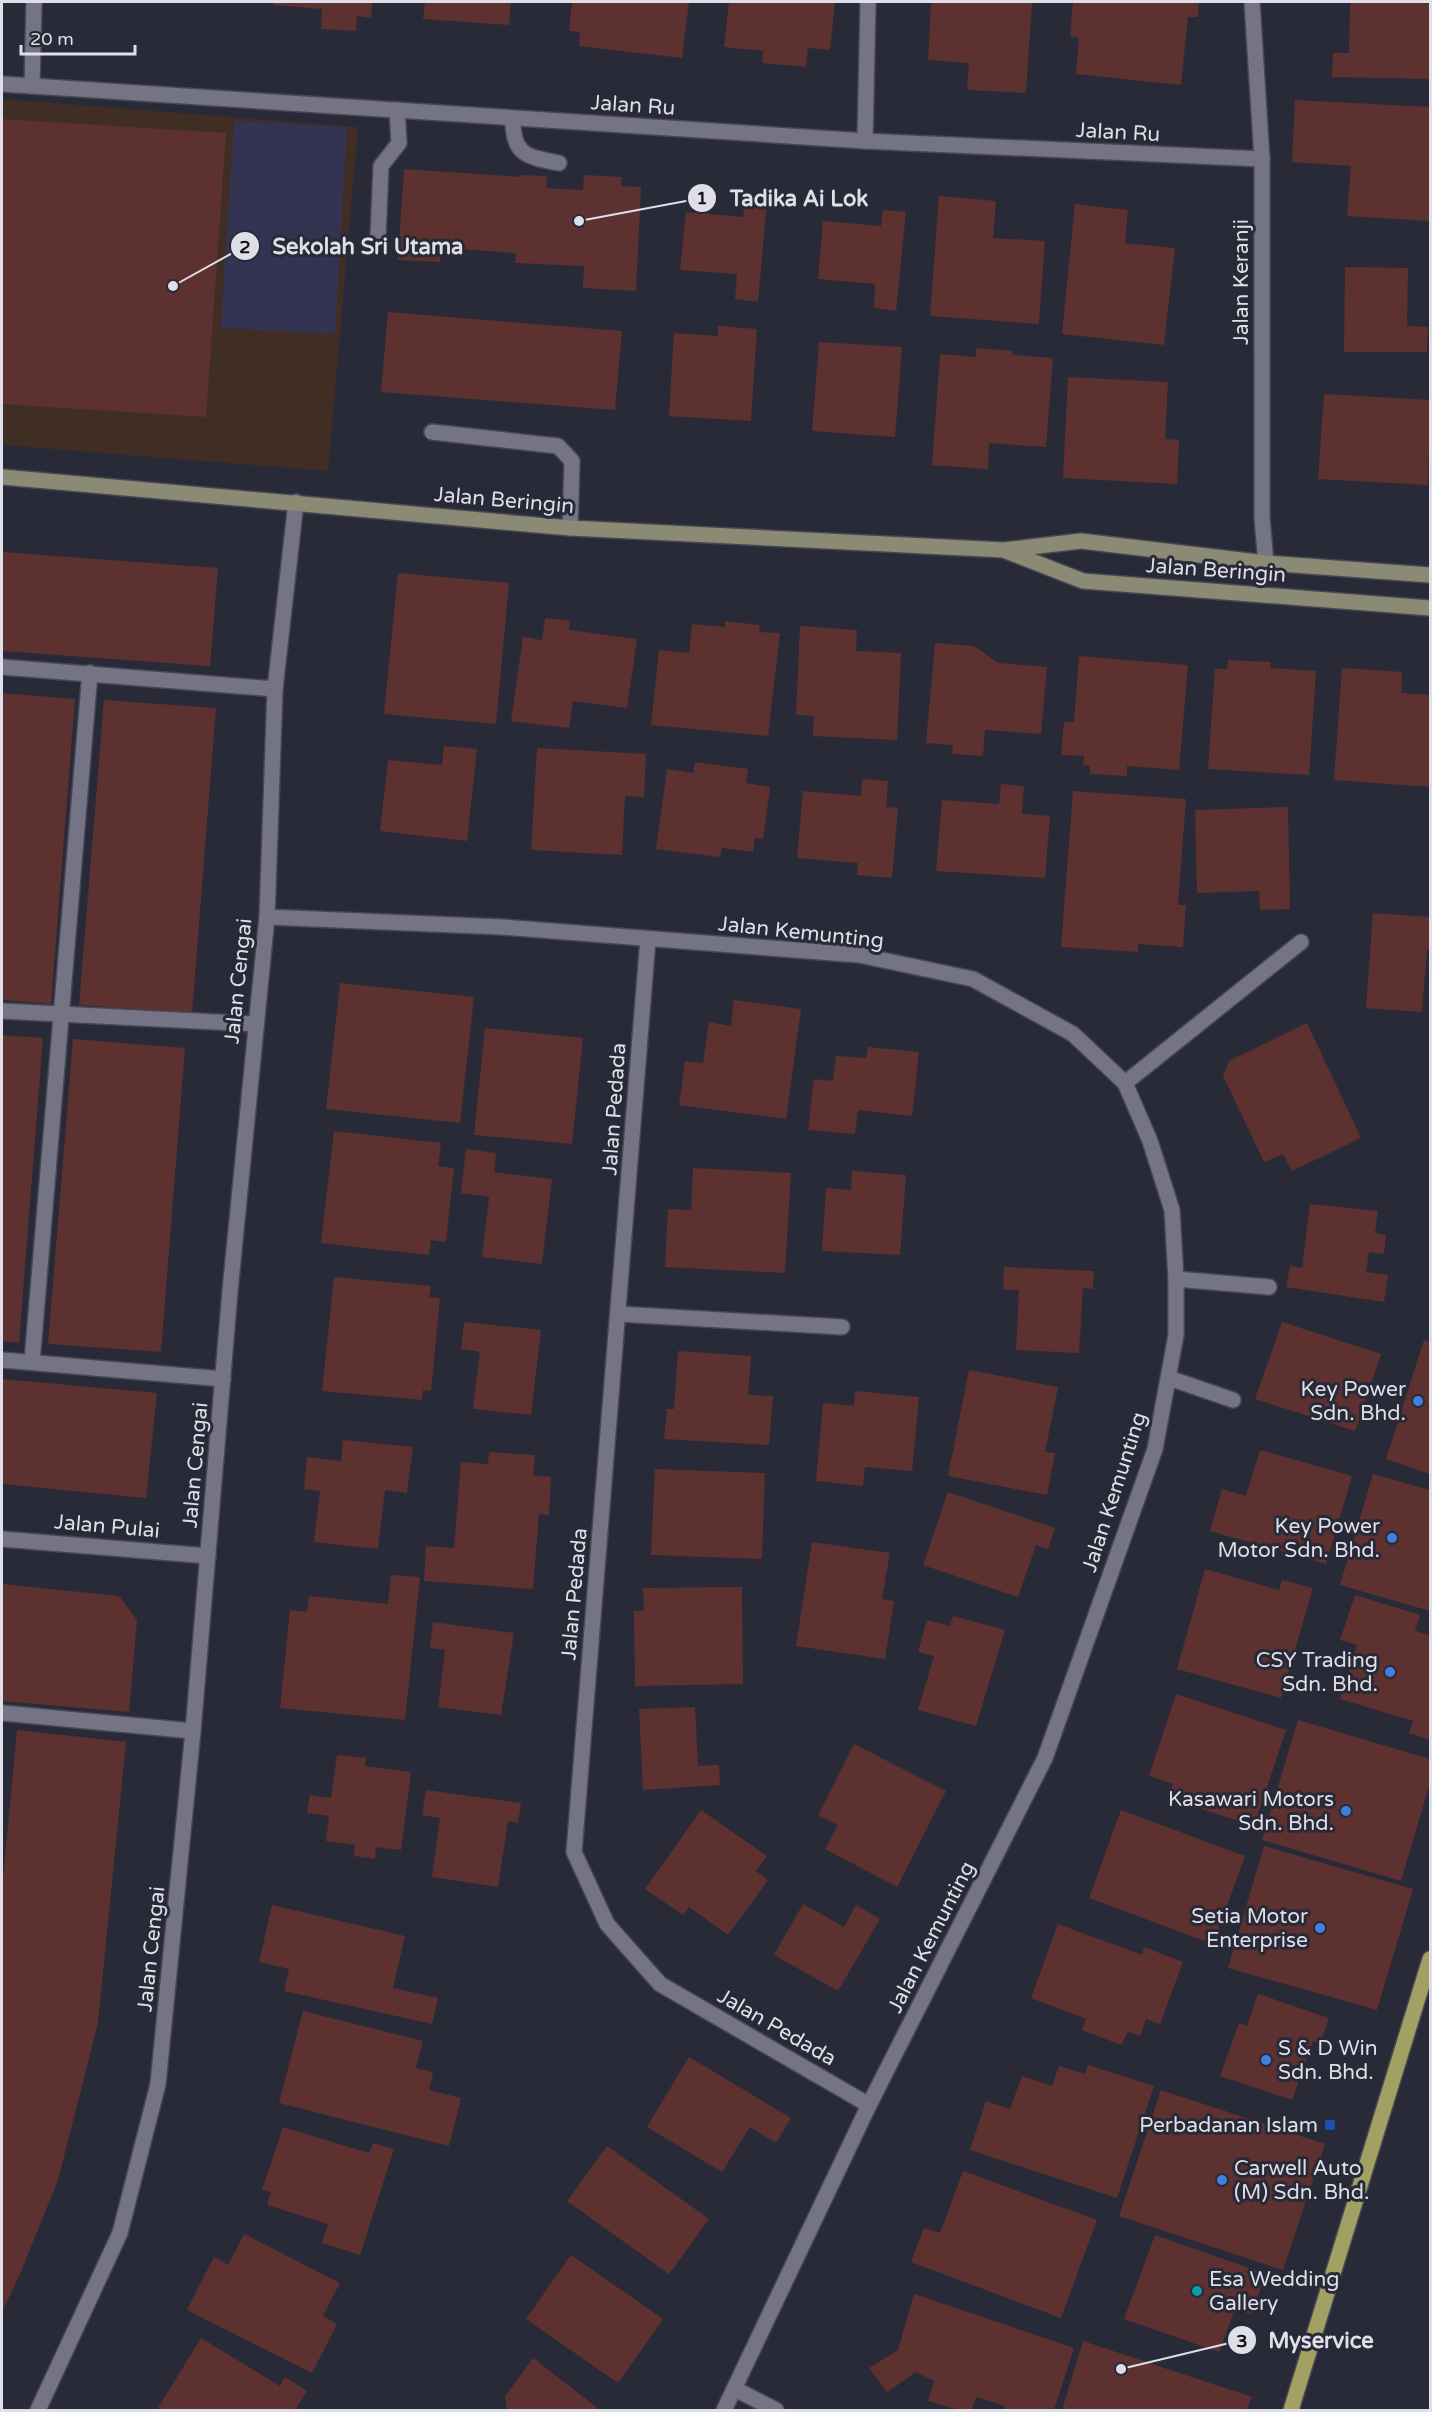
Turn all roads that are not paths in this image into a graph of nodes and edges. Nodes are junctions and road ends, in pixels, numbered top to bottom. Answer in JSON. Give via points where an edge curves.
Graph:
{"nodes":[{"id":1,"x":34,"y":2,"type":"edge"},
{"id":2,"x":868,"y":2,"type":"edge"},
{"id":3,"x":1252,"y":2,"type":"edge"},
{"id":4,"x":2,"y":84,"type":"edge"},
{"id":5,"x":32,"y":86,"type":"junction"},
{"id":6,"x":397,"y":110,"type":"junction"},
{"id":7,"x":513,"y":118,"type":"junction"},
{"id":8,"x":865,"y":141,"type":"junction"},
{"id":9,"x":1262,"y":159,"type":"junction"},
{"id":10,"x":559,"y":163,"type":"dead end"},
{"id":11,"x":378,"y":237,"type":"dead end"},
{"id":12,"x":432,"y":432,"type":"dead end"},
{"id":13,"x":2,"y":477,"type":"edge"},
{"id":14,"x":296,"y":502,"type":"junction"},
{"id":15,"x":570,"y":528,"type":"junction"},
{"id":16,"x":1004,"y":550,"type":"junction"},
{"id":17,"x":1266,"y":563,"type":"junction"},
{"id":18,"x":1431,"y":575,"type":"edge"},
{"id":19,"x":1431,"y":608,"type":"edge"},
{"id":20,"x":2,"y":667,"type":"edge"},
{"id":21,"x":90,"y":673,"type":"junction"},
{"id":22,"x":274,"y":689,"type":"junction"},
{"id":23,"x":267,"y":917,"type":"junction"},
{"id":24,"x":648,"y":939,"type":"junction"},
{"id":25,"x":1301,"y":942,"type":"dead end"},
{"id":26,"x":2,"y":1011,"type":"edge"},
{"id":27,"x":61,"y":1014,"type":"junction"},
{"id":28,"x":255,"y":1024,"type":"junction"},
{"id":29,"x":1125,"y":1083,"type":"junction"},
{"id":30,"x":1176,"y":1280,"type":"junction"},
{"id":31,"x":1269,"y":1287,"type":"dead end"},
{"id":32,"x":619,"y":1314,"type":"junction"},
{"id":33,"x":842,"y":1327,"type":"dead end"},
{"id":34,"x":2,"y":1360,"type":"edge"},
{"id":35,"x":32,"y":1362,"type":"junction"},
{"id":36,"x":1169,"y":1378,"type":"junction"},
{"id":37,"x":223,"y":1379,"type":"junction"},
{"id":38,"x":1233,"y":1400,"type":"dead end"},
{"id":39,"x":2,"y":1539,"type":"edge"},
{"id":40,"x":208,"y":1556,"type":"junction"},
{"id":41,"x":2,"y":1717,"type":"edge"},
{"id":42,"x":193,"y":1731,"type":"junction"},
{"id":43,"x":1431,"y":1959,"type":"edge"},
{"id":44,"x":869,"y":2105,"type":"junction"},
{"id":45,"x":735,"y":2389,"type":"junction"},
{"id":46,"x":38,"y":2410,"type":"edge"},
{"id":47,"x":724,"y":2410,"type":"edge"},
{"id":48,"x":776,"y":2410,"type":"edge"},
{"id":49,"x":1291,"y":2410,"type":"edge"}],
"edges":[{"from":1,"to":5,"type":"street"},
{"from":2,"to":8,"type":"street"},
{"from":3,"to":9,"type":"street","name":"Jalan Keranji"},
{"from":4,"to":5,"type":"street","name":"Jalan Ru"},
{"from":5,"to":6,"type":"street","name":"Jalan Ru"},
{"from":6,"to":7,"type":"street","name":"Jalan Ru"},
{"from":6,"to":11,"type":"street","via":[[399,143],[381,166]]},
{"from":7,"to":8,"type":"street","name":"Jalan Ru"},
{"from":7,"to":10,"type":"street","via":[[514,141],[519,149],[536,159]]},
{"from":8,"to":9,"type":"street","name":"Jalan Ru"},
{"from":9,"to":17,"type":"street","name":"Jalan Keranji","via":[[1262,518]]},
{"from":12,"to":15,"type":"street","via":[[558,446],[572,461]]},
{"from":13,"to":14,"type":"street","name":"Jalan Beringin"},
{"from":14,"to":15,"type":"street","name":"Jalan Beringin"},
{"from":14,"to":22,"type":"street","name":"Jalan Cengai"},
{"from":15,"to":16,"type":"street","name":"Jalan Beringin"},
{"from":16,"to":17,"type":"street","name":"Jalan Beringin","via":[[1081,541]]},
{"from":16,"to":19,"type":"street","name":"Jalan Beringin","via":[[1083,581]]},
{"from":17,"to":18,"type":"street","name":"Jalan Beringin"},
{"from":20,"to":21,"type":"street"},
{"from":21,"to":22,"type":"street"},
{"from":21,"to":27,"type":"street"},
{"from":22,"to":23,"type":"street","name":"Jalan Cengai"},
{"from":23,"to":24,"type":"street","name":"Jalan Kemunting","via":[[502,927]]},
{"from":23,"to":28,"type":"street","name":"Jalan Cengai"},
{"from":24,"to":29,"type":"street","name":"Jalan Kemunting","via":[[859,955],[973,979],[1073,1034]]},
{"from":24,"to":32,"type":"street","name":"Jalan Pedada"},
{"from":25,"to":29,"type":"street"},
{"from":26,"to":27,"type":"street"},
{"from":27,"to":28,"type":"street"},
{"from":27,"to":35,"type":"street"},
{"from":28,"to":37,"type":"street","name":"Jalan Cengai"},
{"from":29,"to":30,"type":"street","name":"Jalan Kemunting","via":[[1150,1141],[1172,1210]]},
{"from":30,"to":31,"type":"street"},
{"from":30,"to":36,"type":"street","name":"Jalan Kemunting","via":[[1176,1335]]},
{"from":32,"to":33,"type":"street"},
{"from":32,"to":44,"type":"street","name":"Jalan Pedada","via":[[574,1852],[607,1924],[660,1984]]},
{"from":34,"to":35,"type":"street"},
{"from":35,"to":37,"type":"street"},
{"from":36,"to":38,"type":"street"},
{"from":36,"to":44,"type":"street","name":"Jalan Kemunting","via":[[1155,1449],[1045,1758]]},
{"from":37,"to":40,"type":"street","name":"Jalan Cengai"},
{"from":39,"to":40,"type":"street","name":"Jalan Pulai"},
{"from":40,"to":42,"type":"street","name":"Jalan Cengai"},
{"from":41,"to":42,"type":"street"},
{"from":42,"to":46,"type":"street","name":"Jalan Cengai","via":[[158,2084],[120,2233]]},
{"from":43,"to":49,"type":"main road"},
{"from":44,"to":45,"type":"street","name":"Jalan Kemunting"},
{"from":45,"to":47,"type":"street","name":"Jalan Kemunting"},
{"from":45,"to":48,"type":"street"}]}
